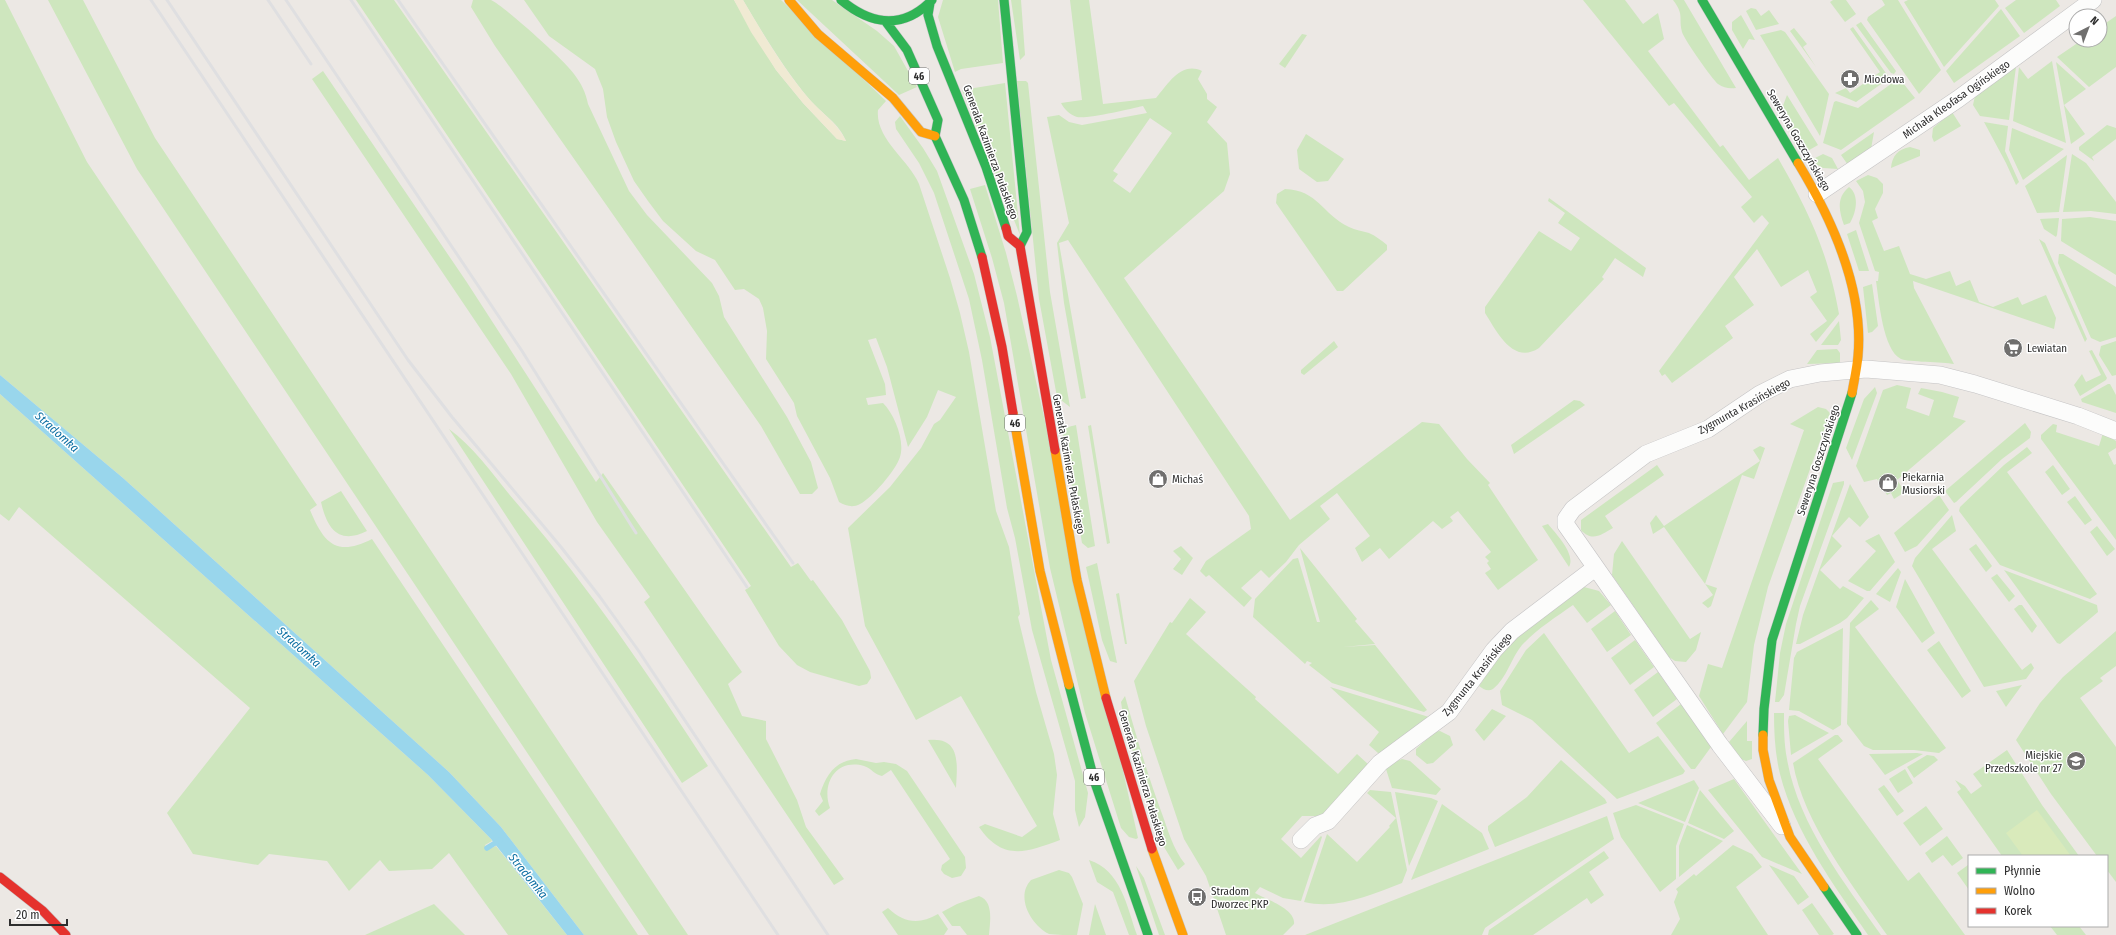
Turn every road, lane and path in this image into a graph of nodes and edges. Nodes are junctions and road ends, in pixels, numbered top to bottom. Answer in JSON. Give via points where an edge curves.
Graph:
{"nodes":[{"id":1,"x":789,"y":0,"type":"edge"},
{"id":2,"x":841,"y":0,"type":"edge"},
{"id":3,"x":1004,"y":0,"type":"edge"},
{"id":4,"x":1702,"y":0,"type":"edge"},
{"id":5,"x":2093,"y":0,"type":"edge"},
{"id":6,"x":931,"y":2,"type":"edge"},
{"id":7,"x":886,"y":22,"type":"junction"},
{"id":8,"x":935,"y":136,"type":"junction"},
{"id":9,"x":1817,"y":194,"type":"junction"},
{"id":10,"x":1020,"y":246,"type":"junction"},
{"id":11,"x":1856,"y":370,"type":"junction"},
{"id":12,"x":2116,"y":431,"type":"edge"},
{"id":13,"x":1596,"y":568,"type":"junction"},
{"id":14,"x":1790,"y":837,"type":"junction"},
{"id":15,"x":1301,"y":840,"type":"dead end"},
{"id":16,"x":0,"y":878,"type":"edge"},
{"id":17,"x":66,"y":935,"type":"edge"},
{"id":18,"x":1148,"y":935,"type":"edge"},
{"id":19,"x":1183,"y":935,"type":"edge"},
{"id":20,"x":1857,"y":935,"type":"edge"}],
"edges":[{"from":1,"to":8,"type":"main road","via":[[818,34],[893,98],[921,132]]},
{"from":2,"to":7,"type":"main road","number":"46","via":[[858,14]]},
{"from":3,"to":10,"type":"main road","via":[[1027,232]]},
{"from":4,"to":9,"type":"main road","name":"Seweryna Goszczyńskiego"},
{"from":5,"to":9,"type":"street","name":"Michała Kleofasa Ogińskiego","via":[[1958,98]]},
{"from":6,"to":7,"type":"main road","number":"46","via":[[905,19]]},
{"from":6,"to":10,"type":"main road","name":"Generała Kazimierza Pułaskiego","number":"46","via":[[928,14],[937,46],[986,167],[1008,236]]},
{"from":7,"to":8,"type":"main road","number":"46","via":[[907,50],[938,120]]},
{"from":8,"to":18,"type":"main road","number":"46","via":[[964,200],[980,250],[1002,347],[1040,571],[1056,638],[1096,783]]},
{"from":9,"to":11,"type":"main road","name":"Seweryna Goszczyńskiego","via":[[1851,282],[1857,323]]},
{"from":10,"to":19,"type":"main road","name":"Generała Kazimierza Pułaskiego","via":[[1071,546],[1086,616],[1133,790]]},
{"from":11,"to":12,"type":"street","name":"Zygmunta Krasińskiego","via":[[1893,370],[1940,375],[2078,416]]},
{"from":11,"to":13,"type":"street","name":"Zygmunta Krasińskiego","via":[[1790,379],[1760,394],[1708,429],[1646,454],[1573,509],[1566,519],[1566,525]]},
{"from":11,"to":14,"type":"main road","name":"Seweryna Goszczyńskiego","via":[[1845,420],[1772,640],[1764,709],[1763,750],[1769,780]]},
{"from":13,"to":14,"type":"street","via":[[1720,745]]},
{"from":13,"to":15,"type":"street","name":"Zygmunta Krasińskiego","via":[[1512,631],[1494,650],[1449,712],[1380,763],[1328,820],[1315,826]]},
{"from":14,"to":20,"type":"main road","name":"Seweryna Goszczyńskiego"},
{"from":16,"to":17,"type":"main road","via":[[27,898]]}]}
